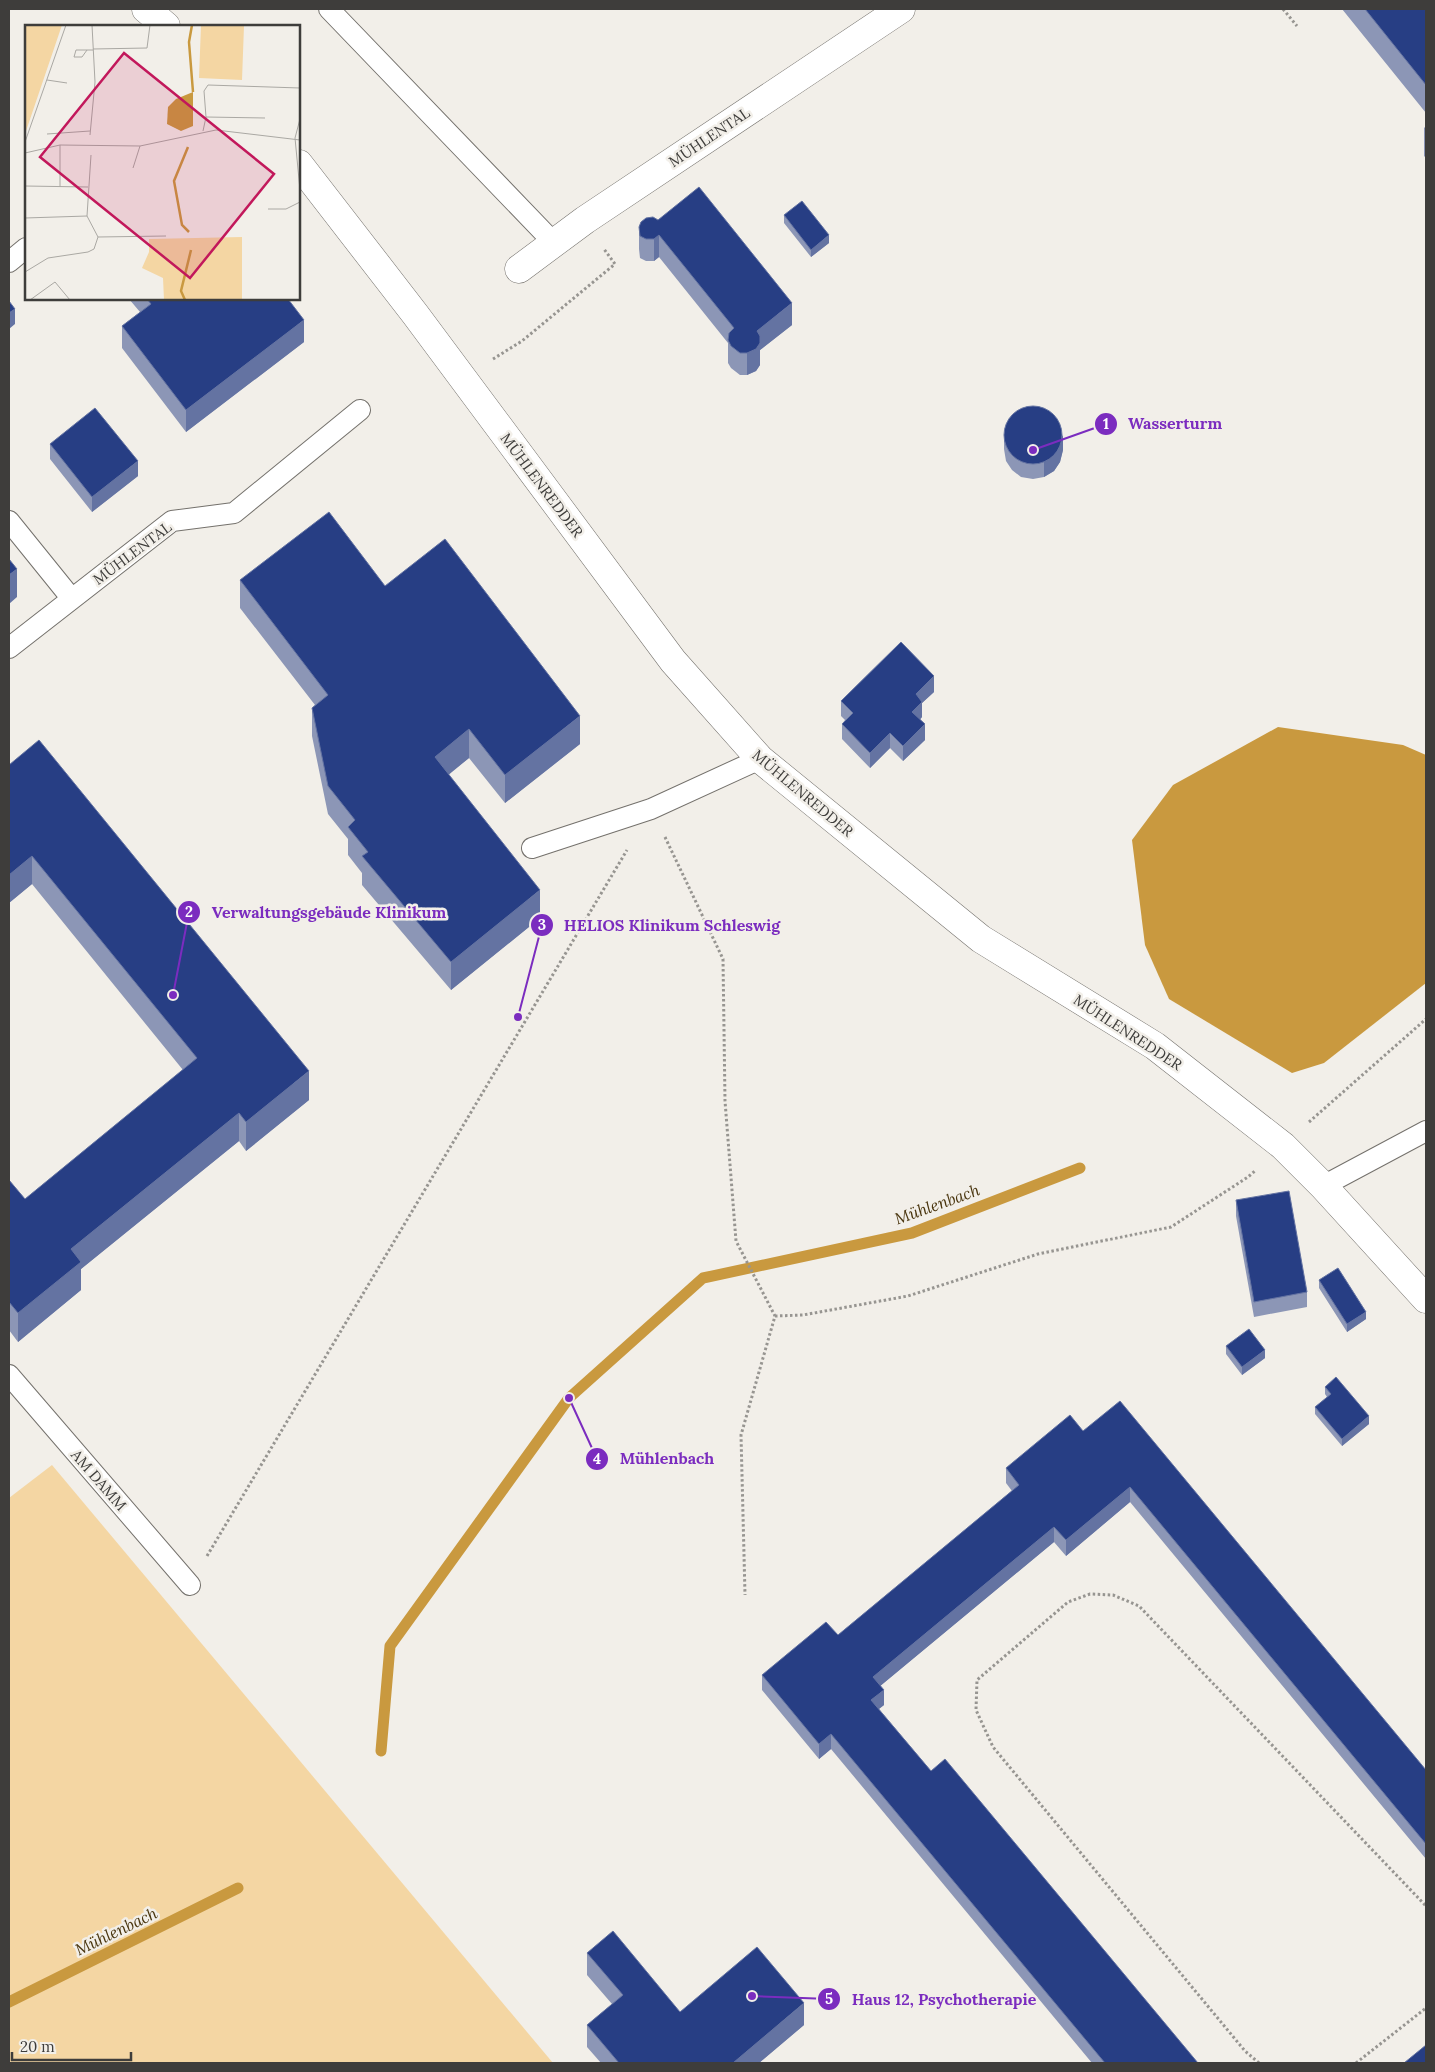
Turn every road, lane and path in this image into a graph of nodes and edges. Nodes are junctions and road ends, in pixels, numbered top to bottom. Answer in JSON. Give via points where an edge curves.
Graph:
{"nodes":[{"id":1,"x":146,"y":9,"type":"edge"},
{"id":2,"x":329,"y":9,"type":"edge"},
{"id":3,"x":901,"y":9,"type":"edge"},
{"id":4,"x":1283,"y":9,"type":"edge"},
{"id":5,"x":165,"y":25,"type":"edge"},
{"id":6,"x":1297,"y":26,"type":"dead end"},
{"id":7,"x":300,"y":165,"type":"edge"},
{"id":8,"x":585,"y":220,"type":"junction"},
{"id":9,"x":554,"y":243,"type":"junction"},
{"id":10,"x":25,"y":249,"type":"edge"},
{"id":11,"x":9,"y":262,"type":"edge"},
{"id":12,"x":519,"y":269,"type":"dead end"},
{"id":13,"x":522,"y":340,"type":"dead end"},
{"id":14,"x":360,"y":410,"type":"dead end"},
{"id":15,"x":9,"y":521,"type":"edge"},
{"id":16,"x":72,"y":599,"type":"junction"},
{"id":17,"x":9,"y":648,"type":"edge"},
{"id":18,"x":760,"y":759,"type":"junction"},
{"id":19,"x":651,"y":809,"type":"junction"},
{"id":20,"x":532,"y":848,"type":"dead end"},
{"id":21,"x":1426,"y":1019,"type":"edge"},
{"id":22,"x":1426,"y":1131,"type":"edge"},
{"id":23,"x":1283,"y":1146,"type":"junction"},
{"id":24,"x":1323,"y":1186,"type":"junction"},
{"id":25,"x":1426,"y":1299,"type":"edge"},
{"id":26,"x":775,"y":1316,"type":"junction"},
{"id":27,"x":9,"y":1375,"type":"edge"},
{"id":28,"x":190,"y":1584,"type":"joint"},
{"id":29,"x":745,"y":1595,"type":"dead end"},
{"id":30,"x":1426,"y":1906,"type":"edge"},
{"id":31,"x":1426,"y":2008,"type":"edge"},
{"id":32,"x":1259,"y":2063,"type":"edge"},
{"id":33,"x":1356,"y":2063,"type":"edge"}],
"edges":[{"from":1,"to":5,"type":"street"},
{"from":2,"to":9,"type":"lane"},
{"from":3,"to":8,"type":"street","name":"MÜHLENTAL"},
{"from":4,"to":6,"type":"path"},
{"from":7,"to":18,"type":"street","name":"MÜHLENREDDER","via":[[673,661]]},
{"from":8,"to":9,"type":"street","name":"MÜHLENTAL"},
{"from":8,"to":13,"type":"path","via":[[614,264]]},
{"from":9,"to":12,"type":"street","name":"MÜHLENTAL"},
{"from":10,"to":11,"type":"lane"},
{"from":14,"to":16,"type":"lane","name":"MÜHLENTAL","via":[[234,512],[172,521]]},
{"from":15,"to":16,"type":"lane"},
{"from":16,"to":17,"type":"lane","name":"MÜHLENTAL"},
{"from":18,"to":19,"type":"lane"},
{"from":18,"to":23,"type":"street","name":"MÜHLENREDDER","via":[[981,939],[1155,1046]]},
{"from":19,"to":20,"type":"lane"},
{"from":19,"to":26,"type":"path","via":[[723,958],[725,1101],[736,1241]]},
{"from":19,"to":28,"type":"path"},
{"from":21,"to":23,"type":"path"},
{"from":22,"to":24,"type":"lane"},
{"from":23,"to":24,"type":"street","name":"MÜHLENREDDER"},
{"from":23,"to":26,"type":"path","via":[[1248,1177],[1171,1227],[1038,1254],[908,1296],[803,1315]]},
{"from":24,"to":25,"type":"street","name":"MÜHLENREDDER"},
{"from":26,"to":29,"type":"path","via":[[741,1435]]},
{"from":27,"to":28,"type":"lane","name":"AM DAMM"},
{"from":30,"to":32,"type":"path","via":[[1139,1606],[1113,1595],[1090,1594],[1068,1602],[977,1680],[976,1710],[993,1746],[1245,2051]]},
{"from":31,"to":33,"type":"path"}]}
